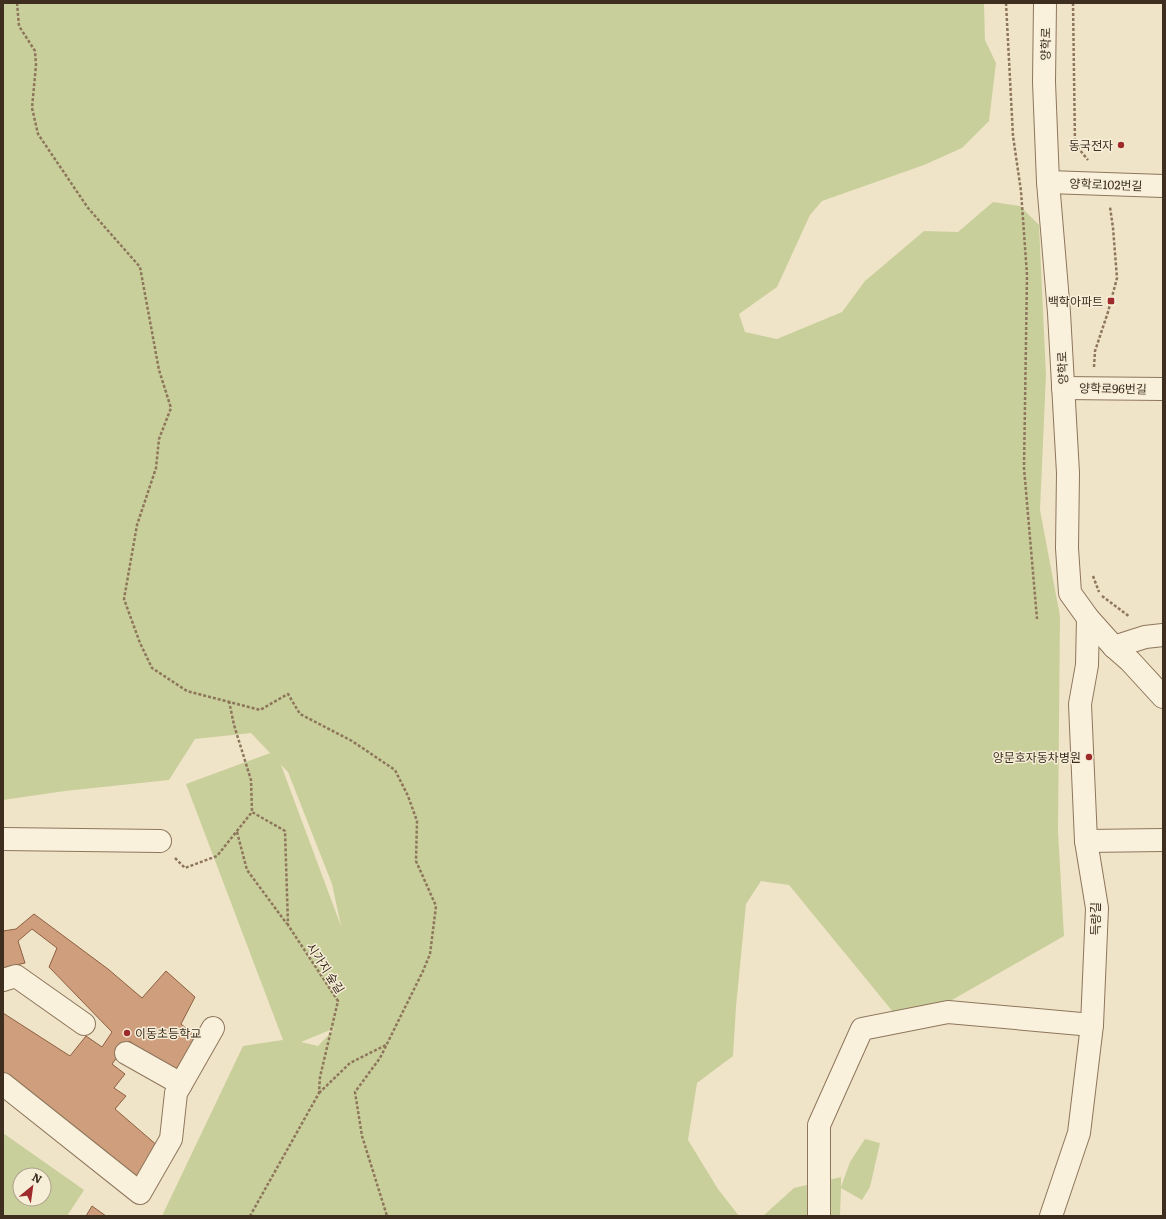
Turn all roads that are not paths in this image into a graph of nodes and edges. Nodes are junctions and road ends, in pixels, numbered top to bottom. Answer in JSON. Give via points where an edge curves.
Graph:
{"nodes":[{"id":1,"x":1045,"y":3,"type":"edge"},
{"id":2,"x":1048,"y":182,"type":"junction"},
{"id":3,"x":1163,"y":186,"type":"edge"},
{"id":4,"x":1063,"y":388,"type":"junction"},
{"id":5,"x":1163,"y":389,"type":"edge"},
{"id":6,"x":1088,"y":618,"type":"junction"},
{"id":7,"x":1163,"y":635,"type":"edge"},
{"id":8,"x":1114,"y":647,"type":"junction"},
{"id":9,"x":1163,"y":697,"type":"edge"},
{"id":10,"x":3,"y":839,"type":"edge"},
{"id":11,"x":1163,"y":840,"type":"edge"},
{"id":12,"x":160,"y":841,"type":"road end"},
{"id":13,"x":1086,"y":841,"type":"junction"},
{"id":14,"x":3,"y":980,"type":"edge"},
{"id":15,"x":84,"y":1024,"type":"dead end"},
{"id":16,"x":1092,"y":1025,"type":"junction"},
{"id":17,"x":213,"y":1028,"type":"dead end"},
{"id":18,"x":126,"y":1053,"type":"dead end"},
{"id":19,"x":3,"y":1084,"type":"edge"},
{"id":20,"x":181,"y":1084,"type":"junction"},
{"id":21,"x":819,"y":1216,"type":"edge"},
{"id":22,"x":1051,"y":1216,"type":"edge"}],
"edges":[{"from":1,"to":2,"type":"street","name":"양학로","via":[[1044,82]]},
{"from":2,"to":3,"type":"street","name":"양학로102번길"},
{"from":2,"to":4,"type":"street","name":"양학로"},
{"from":4,"to":5,"type":"street","name":"양학로96번길"},
{"from":4,"to":6,"type":"street","name":"양학로","via":[[1068,473],[1067,548],[1070,593]]},
{"from":6,"to":8,"type":"street","name":"양학로"},
{"from":6,"to":13,"type":"street","name":"득량길","via":[[1087,665],[1080,704]]},
{"from":7,"to":8,"type":"street","via":[[1145,637]]},
{"from":8,"to":9,"type":"street","name":"양학로"},
{"from":10,"to":12,"type":"street"},
{"from":11,"to":13,"type":"street"},
{"from":13,"to":16,"type":"street","name":"득량길","via":[[1097,908]]},
{"from":14,"to":15,"type":"street","via":[[16,976]]},
{"from":16,"to":21,"type":"street","via":[[948,1012],[862,1029],[819,1125]]},
{"from":16,"to":22,"type":"street","name":"득량길","via":[[1079,1133]]},
{"from":17,"to":20,"type":"street"},
{"from":18,"to":20,"type":"street"},
{"from":19,"to":20,"type":"street","via":[[140,1193],[171,1139],[176,1093]]}]}
